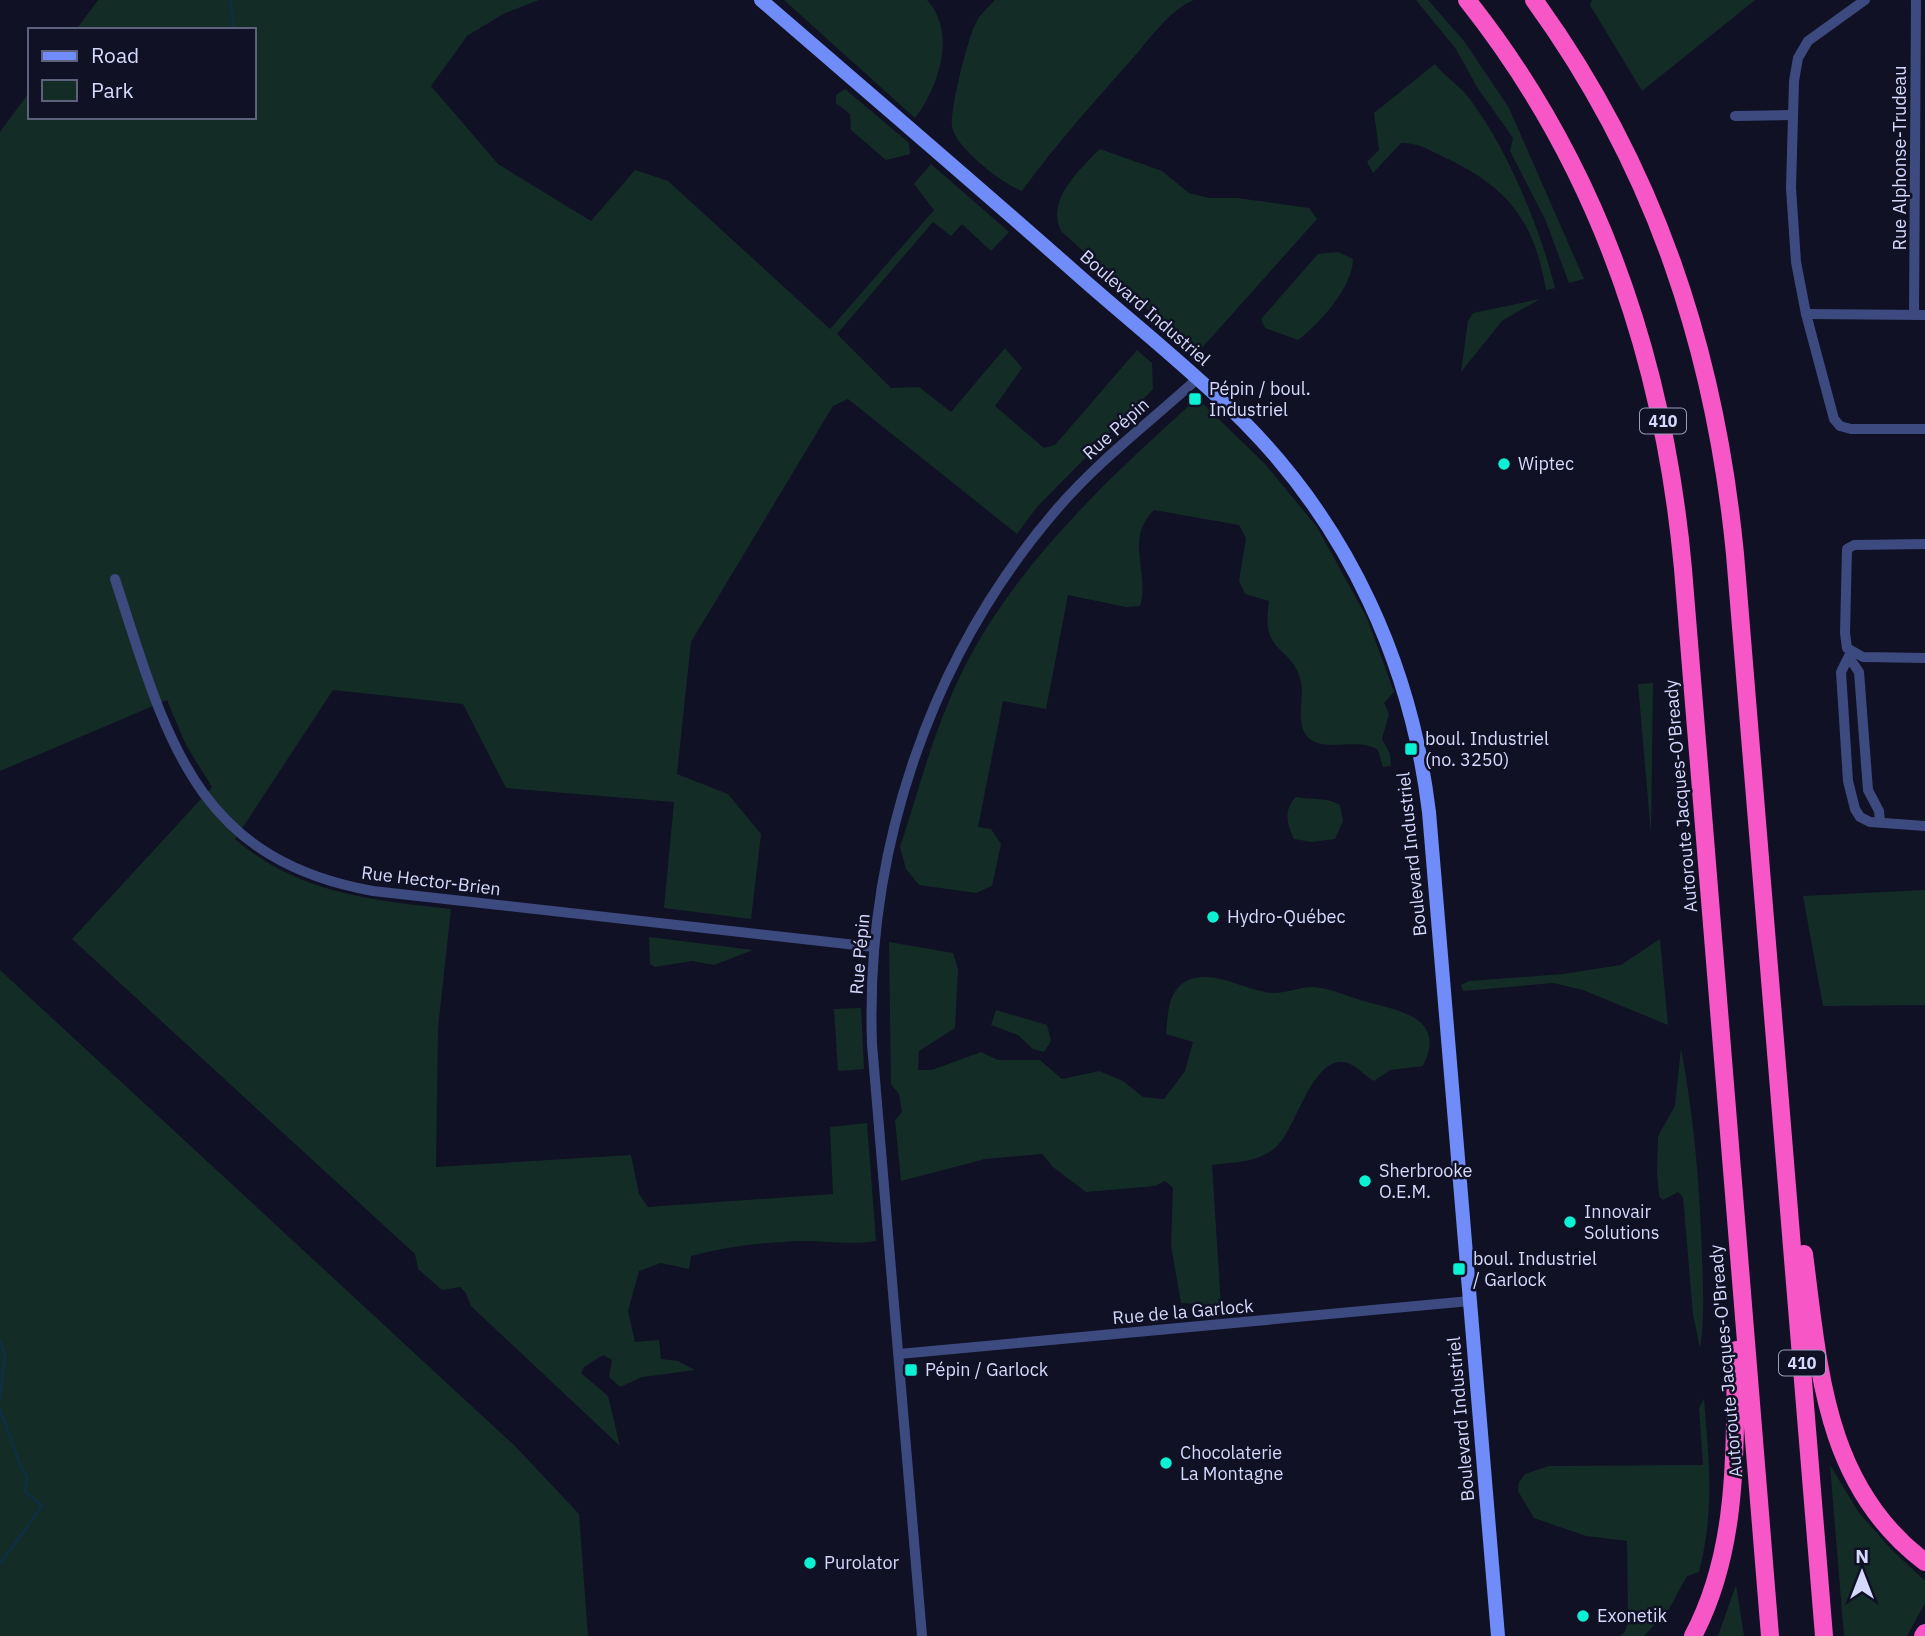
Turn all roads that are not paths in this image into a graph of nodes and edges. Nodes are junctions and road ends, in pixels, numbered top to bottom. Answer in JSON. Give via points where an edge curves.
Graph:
{"nodes":[{"id":1,"x":761,"y":0,"type":"edge"},
{"id":2,"x":1466,"y":0,"type":"edge"},
{"id":3,"x":1534,"y":0,"type":"edge"},
{"id":4,"x":1865,"y":0,"type":"edge"},
{"id":5,"x":1916,"y":0,"type":"edge"},
{"id":6,"x":1792,"y":115,"type":"junction"},
{"id":7,"x":1735,"y":116,"type":"dead end"},
{"id":8,"x":1806,"y":314,"type":"junction"},
{"id":9,"x":1920,"y":315,"type":"edge"},
{"id":10,"x":1197,"y":379,"type":"junction"},
{"id":11,"x":1925,"y":429,"type":"edge"},
{"id":12,"x":1925,"y":544,"type":"edge"},
{"id":13,"x":115,"y":579,"type":"dead end"},
{"id":14,"x":1851,"y":656,"type":"junction"},
{"id":15,"x":1925,"y":658,"type":"edge"},
{"id":16,"x":1880,"y":821,"type":"junction"},
{"id":17,"x":1925,"y":826,"type":"edge"},
{"id":18,"x":874,"y":947,"type":"junction"},
{"id":19,"x":1780,"y":1091,"type":"junction"},
{"id":20,"x":1738,"y":1255,"type":"junction"},
{"id":21,"x":1470,"y":1301,"type":"junction"},
{"id":22,"x":900,"y":1354,"type":"junction"},
{"id":23,"x":1925,"y":1562,"type":"edge"},
{"id":24,"x":922,"y":1636,"type":"edge"},
{"id":25,"x":1498,"y":1636,"type":"edge"},
{"id":26,"x":1693,"y":1636,"type":"edge"},
{"id":27,"x":1770,"y":1636,"type":"edge"},
{"id":28,"x":1824,"y":1636,"type":"edge"}],
"edges":[{"from":1,"to":10,"type":"street","name":"Boulevard Industriel"},
{"from":2,"to":20,"type":"highway","name":"Autoroute Jacques-O'Bready","number":"410","via":[[1539,105],[1591,201],[1626,289],[1660,407],[1681,542]]},
{"from":3,"to":19,"type":"highway","number":"410","via":[[1591,89],[1646,194],[1685,293],[1710,383],[1732,529]]},
{"from":4,"to":6,"type":"street","via":[[1819,32],[1802,50],[1795,67]]},
{"from":5,"to":9,"type":"street","name":"Rue Alphonse-Trudeau"},
{"from":6,"to":7,"type":"street"},
{"from":6,"to":8,"type":"street","via":[[1793,233]]},
{"from":8,"to":9,"type":"street"},
{"from":8,"to":11,"type":"street","via":[[1831,411],[1840,426]]},
{"from":10,"to":18,"type":"street","name":"Rue Pépin","via":[[1077,486],[977,620],[945,681],[907,779],[886,862]]},
{"from":10,"to":21,"type":"street","name":"Boulevard Industriel","via":[[1271,451],[1324,520],[1372,605],[1411,709],[1430,820]]},
{"from":12,"to":14,"type":"street","via":[[1854,545],[1847,549],[1845,642]]},
{"from":13,"to":18,"type":"street","name":"Rue Hector-Brien","via":[[158,712],[184,767],[232,824],[292,866],[373,891]]},
{"from":14,"to":15,"type":"street"},
{"from":14,"to":16,"type":"street","via":[[1859,671],[1868,790]]},
{"from":14,"to":16,"type":"street","via":[[1841,672],[1851,795],[1860,817]]},
{"from":16,"to":17,"type":"street"},
{"from":18,"to":22,"type":"street","name":"Rue Pépin","via":[[873,1065]]},
{"from":19,"to":23,"type":"highway","via":[[1829,1420],[1869,1502]]},
{"from":19,"to":28,"type":"highway","number":"410"},
{"from":20,"to":26,"type":"highway","via":[[1730,1524],[1717,1580]]},
{"from":20,"to":27,"type":"highway","name":"Autoroute Jacques-O'Bready","number":"410"},
{"from":21,"to":22,"type":"street","name":"Rue de la Garlock"},
{"from":21,"to":25,"type":"street","name":"Boulevard Industriel"},
{"from":22,"to":24,"type":"street","name":"Rue Pépin"}]}
